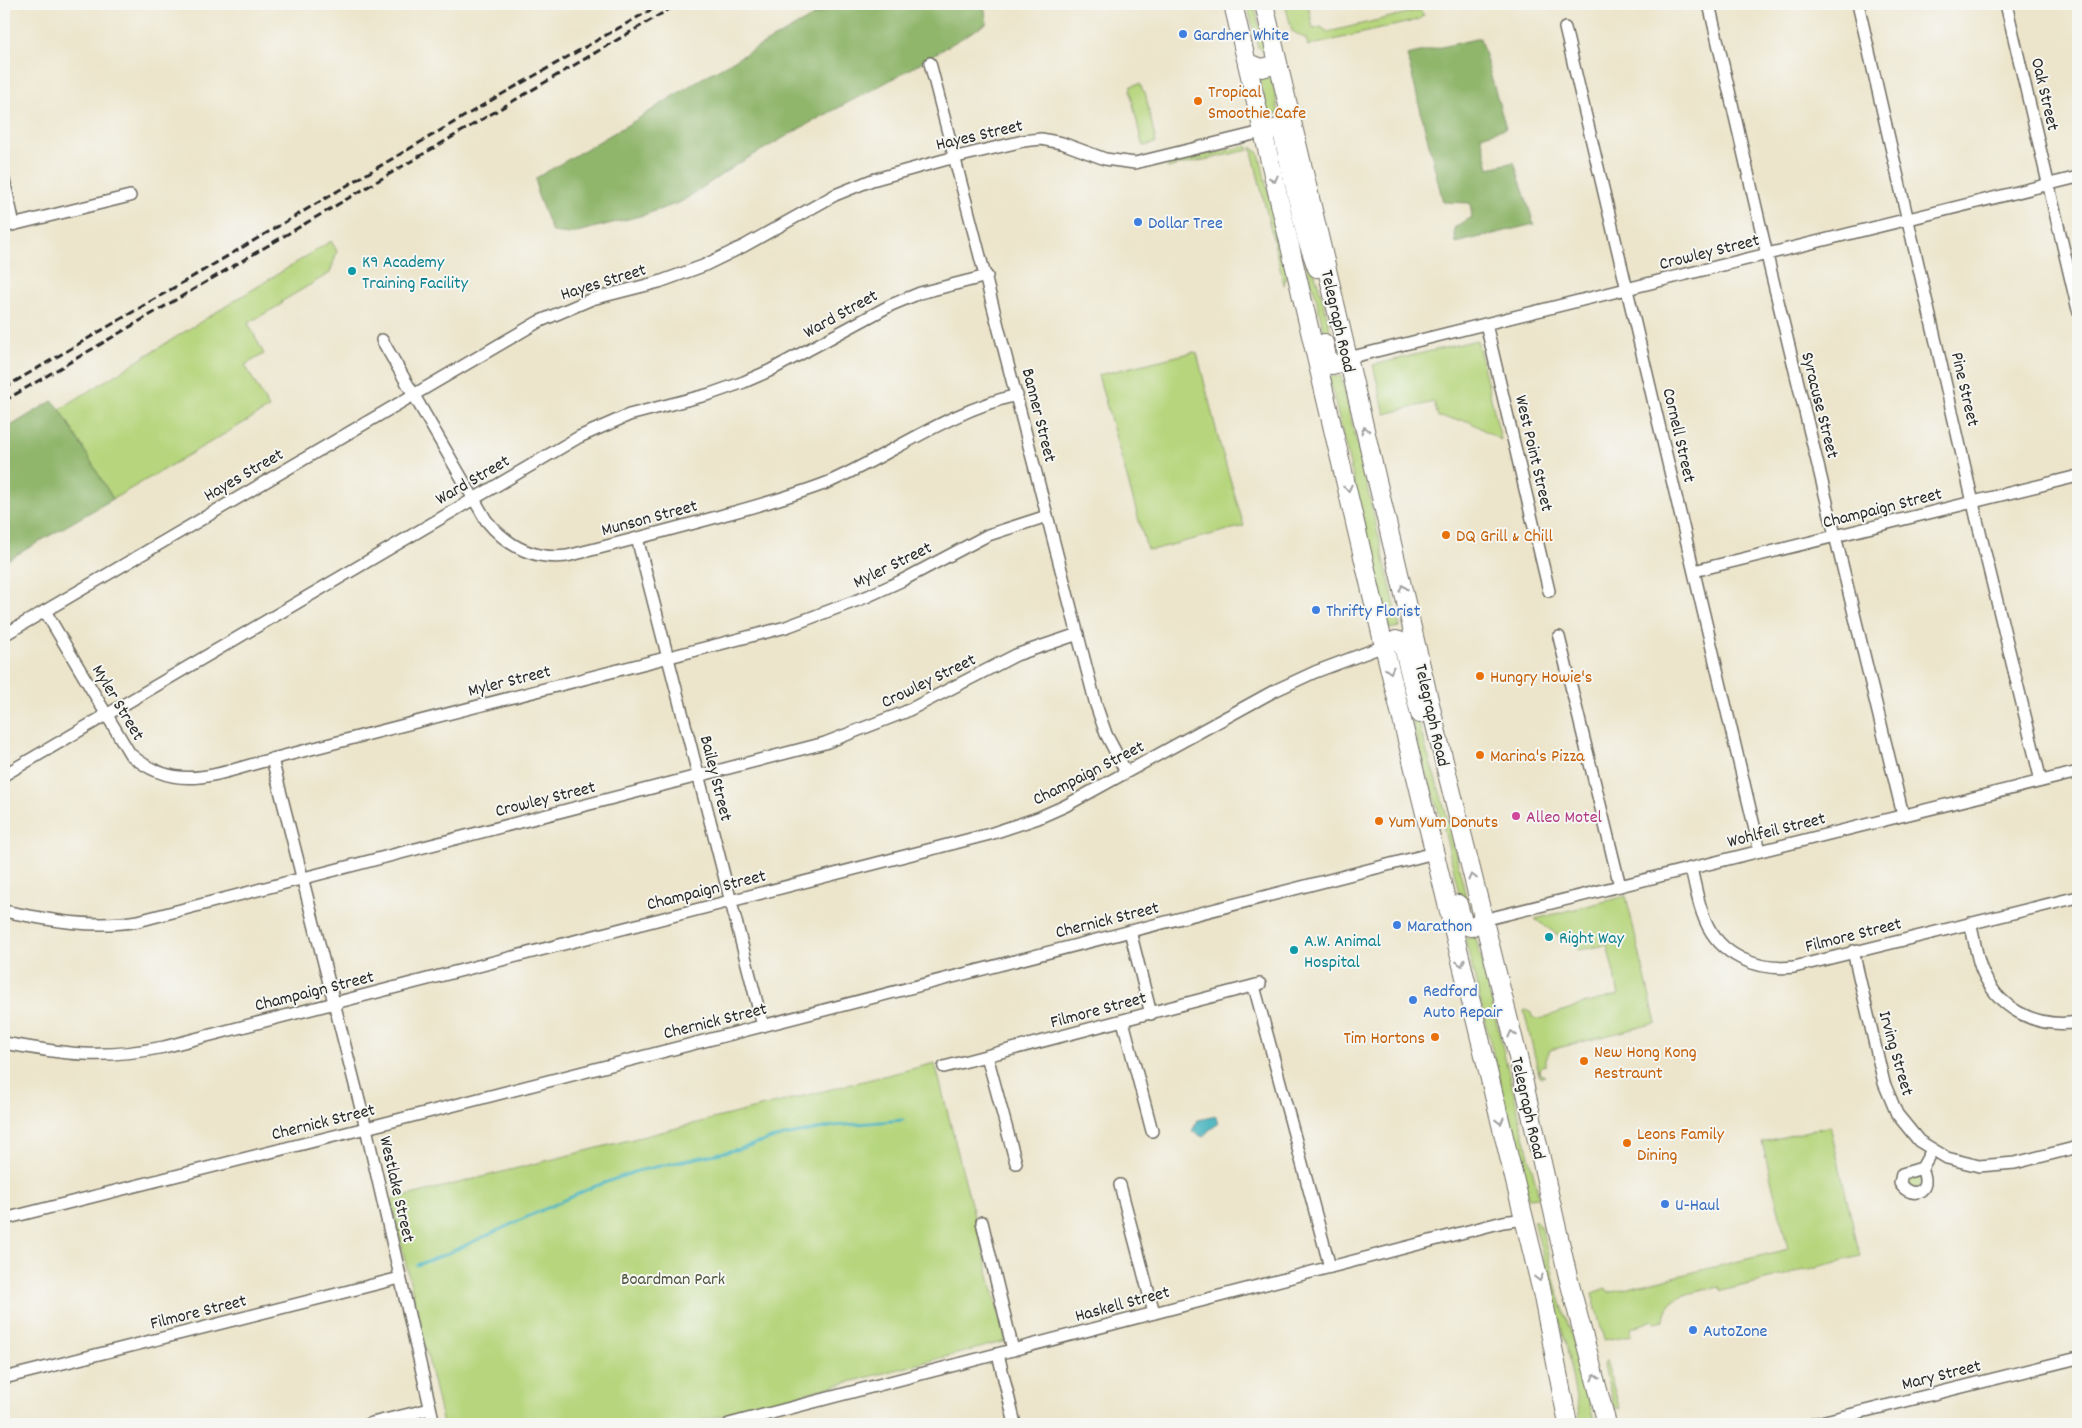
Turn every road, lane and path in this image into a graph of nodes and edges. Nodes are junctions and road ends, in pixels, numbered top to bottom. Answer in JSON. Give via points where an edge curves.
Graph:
{"nodes":[{"id":1,"x":1233,"y":4,"type":"edge"},
{"id":2,"x":1264,"y":4,"type":"edge"},
{"id":3,"x":1708,"y":4,"type":"edge"},
{"id":4,"x":1858,"y":4,"type":"edge"},
{"id":5,"x":2006,"y":4,"type":"edge"},
{"id":6,"x":1565,"y":28,"type":"dead end"},
{"id":7,"x":930,"y":63,"type":"dead end"},
{"id":8,"x":1247,"y":63,"type":"junction"},
{"id":9,"x":1278,"y":64,"type":"junction"},
{"id":10,"x":1262,"y":132,"type":"junction"},
{"id":11,"x":956,"y":157,"type":"junction"},
{"id":12,"x":2078,"y":177,"type":"edge"},
{"id":13,"x":4,"y":180,"type":"edge"},
{"id":14,"x":2049,"y":184,"type":"junction"},
{"id":15,"x":130,"y":196,"type":"dead end"},
{"id":16,"x":1908,"y":220,"type":"junction"},
{"id":17,"x":9,"y":226,"type":"edge"},
{"id":18,"x":1292,"y":254,"type":"junction"},
{"id":19,"x":1767,"y":255,"type":"junction"},
{"id":20,"x":986,"y":276,"type":"junction"},
{"id":21,"x":1627,"y":290,"type":"junction"},
{"id":22,"x":1334,"y":297,"type":"junction"},
{"id":23,"x":2078,"y":310,"type":"edge"},
{"id":24,"x":1486,"y":324,"type":"junction"},
{"id":25,"x":382,"y":340,"type":"dead end"},
{"id":26,"x":1348,"y":358,"type":"junction"},
{"id":27,"x":413,"y":394,"type":"junction"},
{"id":28,"x":1017,"y":395,"type":"junction"},
{"id":29,"x":2078,"y":476,"type":"edge"},
{"id":30,"x":474,"y":498,"type":"junction"},
{"id":31,"x":1974,"y":502,"type":"junction"},
{"id":32,"x":1047,"y":516,"type":"junction"},
{"id":33,"x":1835,"y":537,"type":"junction"},
{"id":34,"x":637,"y":538,"type":"junction"},
{"id":35,"x":1694,"y":572,"type":"junction"},
{"id":36,"x":1549,"y":591,"type":"dead end"},
{"id":37,"x":45,"y":611,"type":"junction"},
{"id":38,"x":1078,"y":634,"type":"junction"},
{"id":39,"x":4,"y":635,"type":"edge"},
{"id":40,"x":1559,"y":637,"type":"dead end"},
{"id":41,"x":1384,"y":646,"type":"junction"},
{"id":42,"x":668,"y":657,"type":"junction"},
{"id":43,"x":106,"y":715,"type":"junction"},
{"id":44,"x":272,"y":760,"type":"junction"},
{"id":45,"x":1126,"y":772,"type":"junction"},
{"id":46,"x":2078,"y":772,"type":"edge"},
{"id":47,"x":4,"y":775,"type":"edge"},
{"id":48,"x":699,"y":776,"type":"junction"},
{"id":49,"x":2041,"y":781,"type":"junction"},
{"id":50,"x":1449,"y":782,"type":"junction"},
{"id":51,"x":1421,"y":799,"type":"junction"},
{"id":52,"x":1903,"y":814,"type":"junction"},
{"id":53,"x":1760,"y":850,"type":"junction"},
{"id":54,"x":1434,"y":853,"type":"junction"},
{"id":55,"x":1691,"y":868,"type":"junction"},
{"id":56,"x":303,"y":879,"type":"junction"},
{"id":57,"x":1620,"y":886,"type":"junction"},
{"id":58,"x":2078,"y":897,"type":"edge"},
{"id":59,"x":730,"y":901,"type":"junction"},
{"id":60,"x":4,"y":911,"type":"edge"},
{"id":61,"x":1483,"y":920,"type":"junction"},
{"id":62,"x":1970,"y":923,"type":"junction"},
{"id":63,"x":1130,"y":931,"type":"junction"},
{"id":64,"x":1853,"y":952,"type":"junction"},
{"id":65,"x":334,"y":1003,"type":"junction"},
{"id":66,"x":1151,"y":1014,"type":"junction"},
{"id":67,"x":1123,"y":1021,"type":"junction"},
{"id":68,"x":2078,"y":1022,"type":"edge"},
{"id":69,"x":763,"y":1026,"type":"junction"},
{"id":70,"x":4,"y":1043,"type":"edge"},
{"id":71,"x":987,"y":1056,"type":"junction"},
{"id":72,"x":944,"y":1067,"type":"dead end"},
{"id":73,"x":366,"y":1128,"type":"junction"},
{"id":74,"x":1152,"y":1131,"type":"dead end"},
{"id":75,"x":2078,"y":1148,"type":"edge"},
{"id":76,"x":1932,"y":1150,"type":"junction"},
{"id":77,"x":1016,"y":1164,"type":"dead end"},
{"id":78,"x":1922,"y":1168,"type":"dead end"},
{"id":79,"x":1120,"y":1185,"type":"dead end"},
{"id":80,"x":4,"y":1218,"type":"edge"},
{"id":81,"x":1525,"y":1219,"type":"junction"},
{"id":82,"x":982,"y":1222,"type":"dead end"},
{"id":83,"x":1330,"y":1267,"type":"junction"},
{"id":84,"x":400,"y":1278,"type":"junction"},
{"id":85,"x":1547,"y":1310,"type":"junction"},
{"id":86,"x":1154,"y":1313,"type":"junction"},
{"id":87,"x":1581,"y":1326,"type":"junction"},
{"id":88,"x":1013,"y":1350,"type":"junction"},
{"id":89,"x":998,"y":1354,"type":"junction"},
{"id":90,"x":2078,"y":1358,"type":"edge"},
{"id":91,"x":4,"y":1378,"type":"edge"},
{"id":92,"x":430,"y":1409,"type":"junction"},
{"id":93,"x":368,"y":1424,"type":"edge"},
{"id":94,"x":434,"y":1424,"type":"edge"},
{"id":95,"x":729,"y":1424,"type":"edge"},
{"id":96,"x":1015,"y":1424,"type":"edge"},
{"id":97,"x":1568,"y":1424,"type":"edge"},
{"id":98,"x":1578,"y":1424,"type":"edge"},
{"id":99,"x":1607,"y":1424,"type":"edge"},
{"id":100,"x":1813,"y":1424,"type":"edge"}],
"edges":[{"from":1,"to":8,"type":"main road","name":"Telegraph Road"},
{"from":2,"to":9,"type":"main road","name":"Telegraph Road"},
{"from":3,"to":19,"type":"street","name":"Syracuse Street"},
{"from":4,"to":16,"type":"street","name":"Pine Street"},
{"from":5,"to":14,"type":"street","name":"Oak Street"},
{"from":6,"to":21,"type":"street","name":"Cornell Street"},
{"from":7,"to":11,"type":"street","name":"Banner Street"},
{"from":8,"to":9,"type":"main road","via":[[1262,68]]},
{"from":8,"to":10,"type":"main road","name":"Telegraph Road"},
{"from":9,"to":22,"type":"main road","name":"Telegraph Road"},
{"from":10,"to":11,"type":"street","name":"Hayes Street","via":[[1134,163],[1104,159],[1062,142],[1041,139]]},
{"from":10,"to":18,"type":"main road","name":"Telegraph Road","one_way":true},
{"from":10,"to":22,"type":"main road","via":[[1278,128],[1282,132],[1307,240],[1317,270]]},
{"from":11,"to":20,"type":"street","name":"Banner Street"},
{"from":11,"to":27,"type":"street","name":"Hayes Street","via":[[880,178],[835,195],[703,266],[556,313]]},
{"from":12,"to":14,"type":"street","name":"Crowley Street"},
{"from":13,"to":17,"type":"street"},
{"from":14,"to":16,"type":"street","name":"Crowley Street"},
{"from":14,"to":23,"type":"street","name":"Oak Street"},
{"from":15,"to":17,"type":"street"},
{"from":16,"to":19,"type":"street","name":"Crowley Street"},
{"from":16,"to":31,"type":"street","name":"Pine Street"},
{"from":18,"to":26,"type":"main road","via":[[1310,289],[1330,364],[1342,363]]},
{"from":18,"to":41,"type":"main road","name":"Telegraph Road","one_way":true},
{"from":19,"to":21,"type":"street","name":"Crowley Street"},
{"from":19,"to":33,"type":"street","name":"Syracuse Street"},
{"from":20,"to":28,"type":"street","name":"Banner Street"},
{"from":20,"to":30,"type":"street","name":"Ward Street","via":[[920,293],[891,305],[744,382],[604,425]]},
{"from":21,"to":24,"type":"street","name":"Crowley Street"},
{"from":21,"to":35,"type":"street","name":"Cornell Street"},
{"from":22,"to":26,"type":"main road","name":"Telegraph Road"},
{"from":24,"to":26,"type":"street","name":"Crowley Street"},
{"from":24,"to":36,"type":"street","name":"West Point Street"},
{"from":25,"to":27,"type":"street","name":"Munson Street"},
{"from":50,"to":26,"type":"main road","name":"Telegraph Road","one_way":true},
{"from":27,"to":30,"type":"street","name":"Munson Street"},
{"from":27,"to":37,"type":"street","name":"Hayes Street"},
{"from":28,"to":32,"type":"street","name":"Banner Street"},
{"from":28,"to":34,"type":"street","name":"Munson Street","via":[[954,417],[868,463],[780,500]]},
{"from":29,"to":31,"type":"street","name":"Champaign Street"},
{"from":30,"to":34,"type":"street","name":"Munson Street","via":[[486,520],[500,536],[536,555],[567,556]]},
{"from":30,"to":43,"type":"street","name":"Ward Street"},
{"from":31,"to":33,"type":"street","name":"Champaign Street"},
{"from":31,"to":49,"type":"street","name":"Pine Street"},
{"from":32,"to":38,"type":"street","name":"Banner Street"},
{"from":32,"to":42,"type":"street","name":"Myler Street","via":[[988,535],[901,582],[831,612]]},
{"from":33,"to":35,"type":"street","name":"Champaign Street"},
{"from":33,"to":52,"type":"street","name":"Syracuse Street"},
{"from":34,"to":42,"type":"street","name":"Bailey Street"},
{"from":35,"to":53,"type":"street","name":"Cornell Street"},
{"from":37,"to":39,"type":"street","name":"Hayes Street"},
{"from":37,"to":43,"type":"street","name":"Myler Street"},
{"from":38,"to":45,"type":"street","name":"Banner Street","via":[[1102,724]]},
{"from":38,"to":48,"type":"street","name":"Crowley Street","via":[[1016,655],[905,712],[862,730]]},
{"from":40,"to":57,"type":"street"},
{"from":41,"to":45,"type":"street","name":"Champaign Street","via":[[1274,691]]},
{"from":41,"to":50,"type":"main road","via":[[1396,640],[1402,642],[1432,757]]},
{"from":41,"to":51,"type":"main road","name":"Telegraph Road","one_way":true},
{"from":42,"to":44,"type":"street","name":"Myler Street"},
{"from":42,"to":48,"type":"street","name":"Bailey Street"},
{"from":43,"to":44,"type":"street","name":"Myler Street","via":[[130,754],[151,770],[167,776],[198,778]]},
{"from":43,"to":47,"type":"street","name":"Ward Street"},
{"from":44,"to":56,"type":"street","name":"Westlake Street"},
{"from":45,"to":59,"type":"street","name":"Champaign Street","via":[[1065,806],[1011,828]]},
{"from":46,"to":49,"type":"street","name":"Wohlfeil Street"},
{"from":48,"to":56,"type":"street","name":"Crowley Street"},
{"from":48,"to":59,"type":"street","name":"Bailey Street"},
{"from":49,"to":52,"type":"street","name":"Wohlfeil Street"},
{"from":61,"to":50,"type":"main road","name":"Telegraph Road","one_way":true},
{"from":51,"to":54,"type":"main road","name":"Telegraph Road"},
{"from":51,"to":61,"type":"main road","via":[[1441,832],[1464,925],[1471,927]]},
{"from":52,"to":53,"type":"street","name":"Wohlfeil Street"},
{"from":53,"to":55,"type":"street","name":"Wohlfeil Street"},
{"from":54,"to":63,"type":"street","name":"Chernick Street"},
{"from":54,"to":81,"type":"main road","name":"Telegraph Road","one_way":true},
{"from":55,"to":57,"type":"street","name":"Wohlfeil Street"},
{"from":55,"to":64,"type":"street","name":"Filmore Street","via":[[1709,928],[1724,947],[1741,959],[1761,966],[1782,968]]},
{"from":56,"to":60,"type":"street","name":"Crowley Street","via":[[125,924],[80,925]]},
{"from":56,"to":65,"type":"street","name":"Westlake Street"},
{"from":57,"to":61,"type":"street","name":"Wohlfeil Street"},
{"from":58,"to":62,"type":"street","name":"Filmore Street"},
{"from":59,"to":65,"type":"street","name":"Champaign Street"},
{"from":59,"to":69,"type":"street","name":"Bailey Street"},
{"from":87,"to":61,"type":"main road","name":"Telegraph Road","one_way":true},
{"from":62,"to":64,"type":"street","name":"Filmore Street"},
{"from":62,"to":68,"type":"street","via":[[1981,967],[2000,998],[2015,1011],[2038,1021]]},
{"from":63,"to":66,"type":"street"},
{"from":63,"to":69,"type":"street","name":"Chernick Street"},
{"from":64,"to":76,"type":"street","name":"Irving Street","via":[[1889,1096],[1907,1127]]},
{"from":65,"to":70,"type":"street","name":"Champaign Street","via":[[164,1048],[119,1055],[65,1054]]},
{"from":65,"to":73,"type":"street","name":"Westlake Street"},
{"from":66,"to":67,"type":"street","name":"Filmore Street"},
{"from":66,"to":83,"type":"street","name":"Filmore Street","via":[[1257,985]]},
{"from":67,"to":71,"type":"street","name":"Filmore Street"},
{"from":67,"to":74,"type":"street"},
{"from":69,"to":73,"type":"street","name":"Chernick Street"},
{"from":71,"to":72,"type":"street","name":"Filmore Street"},
{"from":71,"to":77,"type":"street"},
{"from":73,"to":80,"type":"street","name":"Chernick Street"},
{"from":73,"to":84,"type":"street","name":"Westlake Street"},
{"from":75,"to":76,"type":"street","name":"Irving Street","via":[[1997,1166],[1964,1163]]},
{"from":76,"to":78,"type":"street"},
{"from":79,"to":86,"type":"street"},
{"from":81,"to":83,"type":"street","name":"Haskell Street"},
{"from":81,"to":85,"type":"main road","name":"Telegraph Road","one_way":true},
{"from":81,"to":87,"type":"main road","via":[[1534,1210],[1540,1211],[1563,1295]]},
{"from":82,"to":88,"type":"street"},
{"from":83,"to":86,"type":"street","name":"Haskell Street"},
{"from":84,"to":91,"type":"street","name":"Filmore Street"},
{"from":84,"to":92,"type":"street","name":"Westlake Street"},
{"from":85,"to":97,"type":"main road","name":"Telegraph Road"},
{"from":85,"to":98,"type":"main road","via":[[1559,1329]]},
{"from":86,"to":88,"type":"street","name":"Haskell Street"},
{"from":99,"to":87,"type":"main road","name":"Telegraph Road","one_way":true},
{"from":88,"to":89,"type":"street","name":"Haskell Street"},
{"from":89,"to":95,"type":"street","name":"Haskell Street"},
{"from":89,"to":96,"type":"street"},
{"from":90,"to":100,"type":"street","name":"Mary Street"},
{"from":92,"to":93,"type":"street"},
{"from":92,"to":94,"type":"street","name":"Westlake Street"}]}
